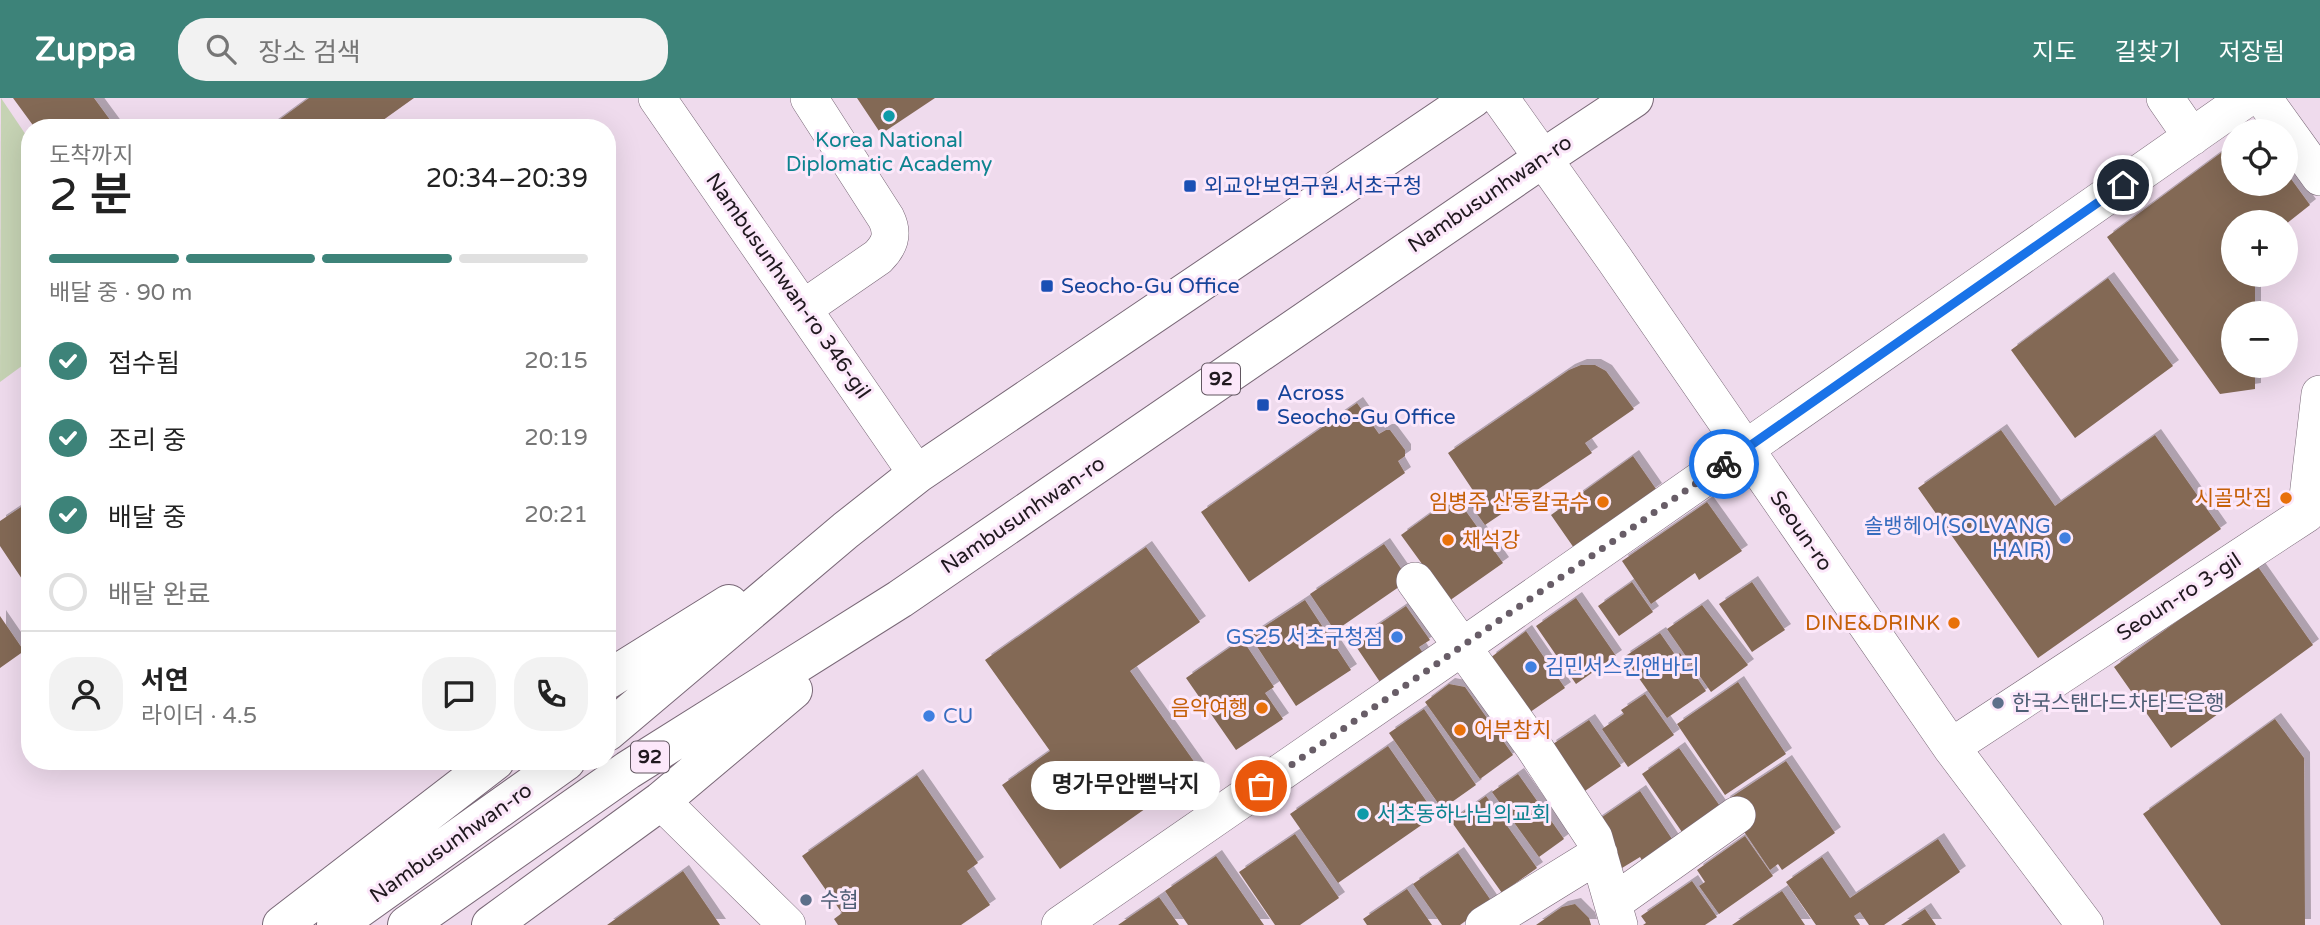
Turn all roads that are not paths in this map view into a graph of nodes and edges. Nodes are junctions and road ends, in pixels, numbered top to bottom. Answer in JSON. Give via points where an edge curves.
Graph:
{"nodes":[{"id":1,"x":657,"y":98,"type":"edge"},
{"id":2,"x":809,"y":98,"type":"edge"},
{"id":3,"x":1473,"y":98,"type":"edge"},
{"id":4,"x":1500,"y":98,"type":"edge"},
{"id":5,"x":1633,"y":98,"type":"edge"},
{"id":6,"x":2165,"y":98,"type":"edge"},
{"id":7,"x":2247,"y":98,"type":"edge"},
{"id":8,"x":2263,"y":98,"type":"edge"},
{"id":9,"x":2192,"y":136,"type":"junction"},
{"id":10,"x":1542,"y":159,"type":"junction"},
{"id":11,"x":2320,"y":177,"type":"edge"},
{"id":12,"x":804,"y":308,"type":"junction"},
{"id":13,"x":2320,"y":394,"type":"edge"},
{"id":14,"x":1745,"y":450,"type":"junction"},
{"id":15,"x":917,"y":474,"type":"junction"},
{"id":16,"x":846,"y":530,"type":"junction"},
{"id":17,"x":1415,"y":581,"type":"dead end"},
{"id":18,"x":900,"y":599,"type":"junction"},
{"id":19,"x":1462,"y":647,"type":"junction"},
{"id":20,"x":616,"y":674,"type":"edge"},
{"id":21,"x":616,"y":724,"type":"edge"},
{"id":22,"x":1951,"y":747,"type":"junction"},
{"id":23,"x":483,"y":770,"type":"edge"},
{"id":24,"x":553,"y":770,"type":"edge"},
{"id":25,"x":661,"y":801,"type":"junction"},
{"id":26,"x":1737,"y":815,"type":"dead end"},
{"id":27,"x":1599,"y":854,"type":"junction"},
{"id":28,"x":1616,"y":914,"type":"edge"},
{"id":29,"x":282,"y":925,"type":"edge"},
{"id":30,"x":336,"y":925,"type":"edge"},
{"id":31,"x":407,"y":925,"type":"edge"},
{"id":32,"x":491,"y":925,"type":"edge"},
{"id":33,"x":787,"y":925,"type":"edge"},
{"id":34,"x":1060,"y":925,"type":"edge"},
{"id":35,"x":1484,"y":925,"type":"edge"},
{"id":36,"x":2085,"y":925,"type":"edge"}],
"edges":[{"from":1,"to":12,"type":"street","name":"Nambusunhwan-ro 346-gil"},
{"from":2,"to":12,"type":"street","via":[[886,218],[891,233],[878,257]]},
{"from":3,"to":15,"type":"main road","number":"92"},
{"from":4,"to":10,"type":"street","name":"Seoun-ro"},
{"from":5,"to":10,"type":"main road","name":"Nambusunhwan-ro","number":"92"},
{"from":6,"to":9,"type":"street"},
{"from":7,"to":9,"type":"street"},
{"from":8,"to":11,"type":"street"},
{"from":9,"to":14,"type":"street"},
{"from":10,"to":14,"type":"street","name":"Seoun-ro"},
{"from":10,"to":18,"type":"main road","name":"Nambusunhwan-ro","number":"92"},
{"from":12,"to":15,"type":"street","name":"Nambusunhwan-ro 346-gil"},
{"from":13,"to":22,"type":"street","name":"Seoun-ro 3-gil","via":[[2306,514]]},
{"from":14,"to":19,"type":"street"},
{"from":14,"to":22,"type":"street","name":"Seoun-ro"},
{"from":15,"to":16,"type":"main road","number":"92"},
{"from":16,"to":20,"type":"main road"},
{"from":16,"to":21,"type":"main road","number":"92"},
{"from":17,"to":19,"type":"street"},
{"from":18,"to":25,"type":"main road"},
{"from":18,"to":31,"type":"main road","name":"Nambusunhwan-ro","number":"92","via":[[628,770]]},
{"from":19,"to":27,"type":"street","via":[[1572,803]]},
{"from":19,"to":34,"type":"street"},
{"from":22,"to":36,"type":"street","name":"Seoun-ro"},
{"from":23,"to":29,"type":"main road"},
{"from":24,"to":30,"type":"main road","name":"Nambusunhwan-ro"},
{"from":25,"to":32,"type":"main road"},
{"from":25,"to":33,"type":"street"},
{"from":26,"to":28,"type":"street"},
{"from":27,"to":28,"type":"street"},
{"from":27,"to":35,"type":"street"}]}
